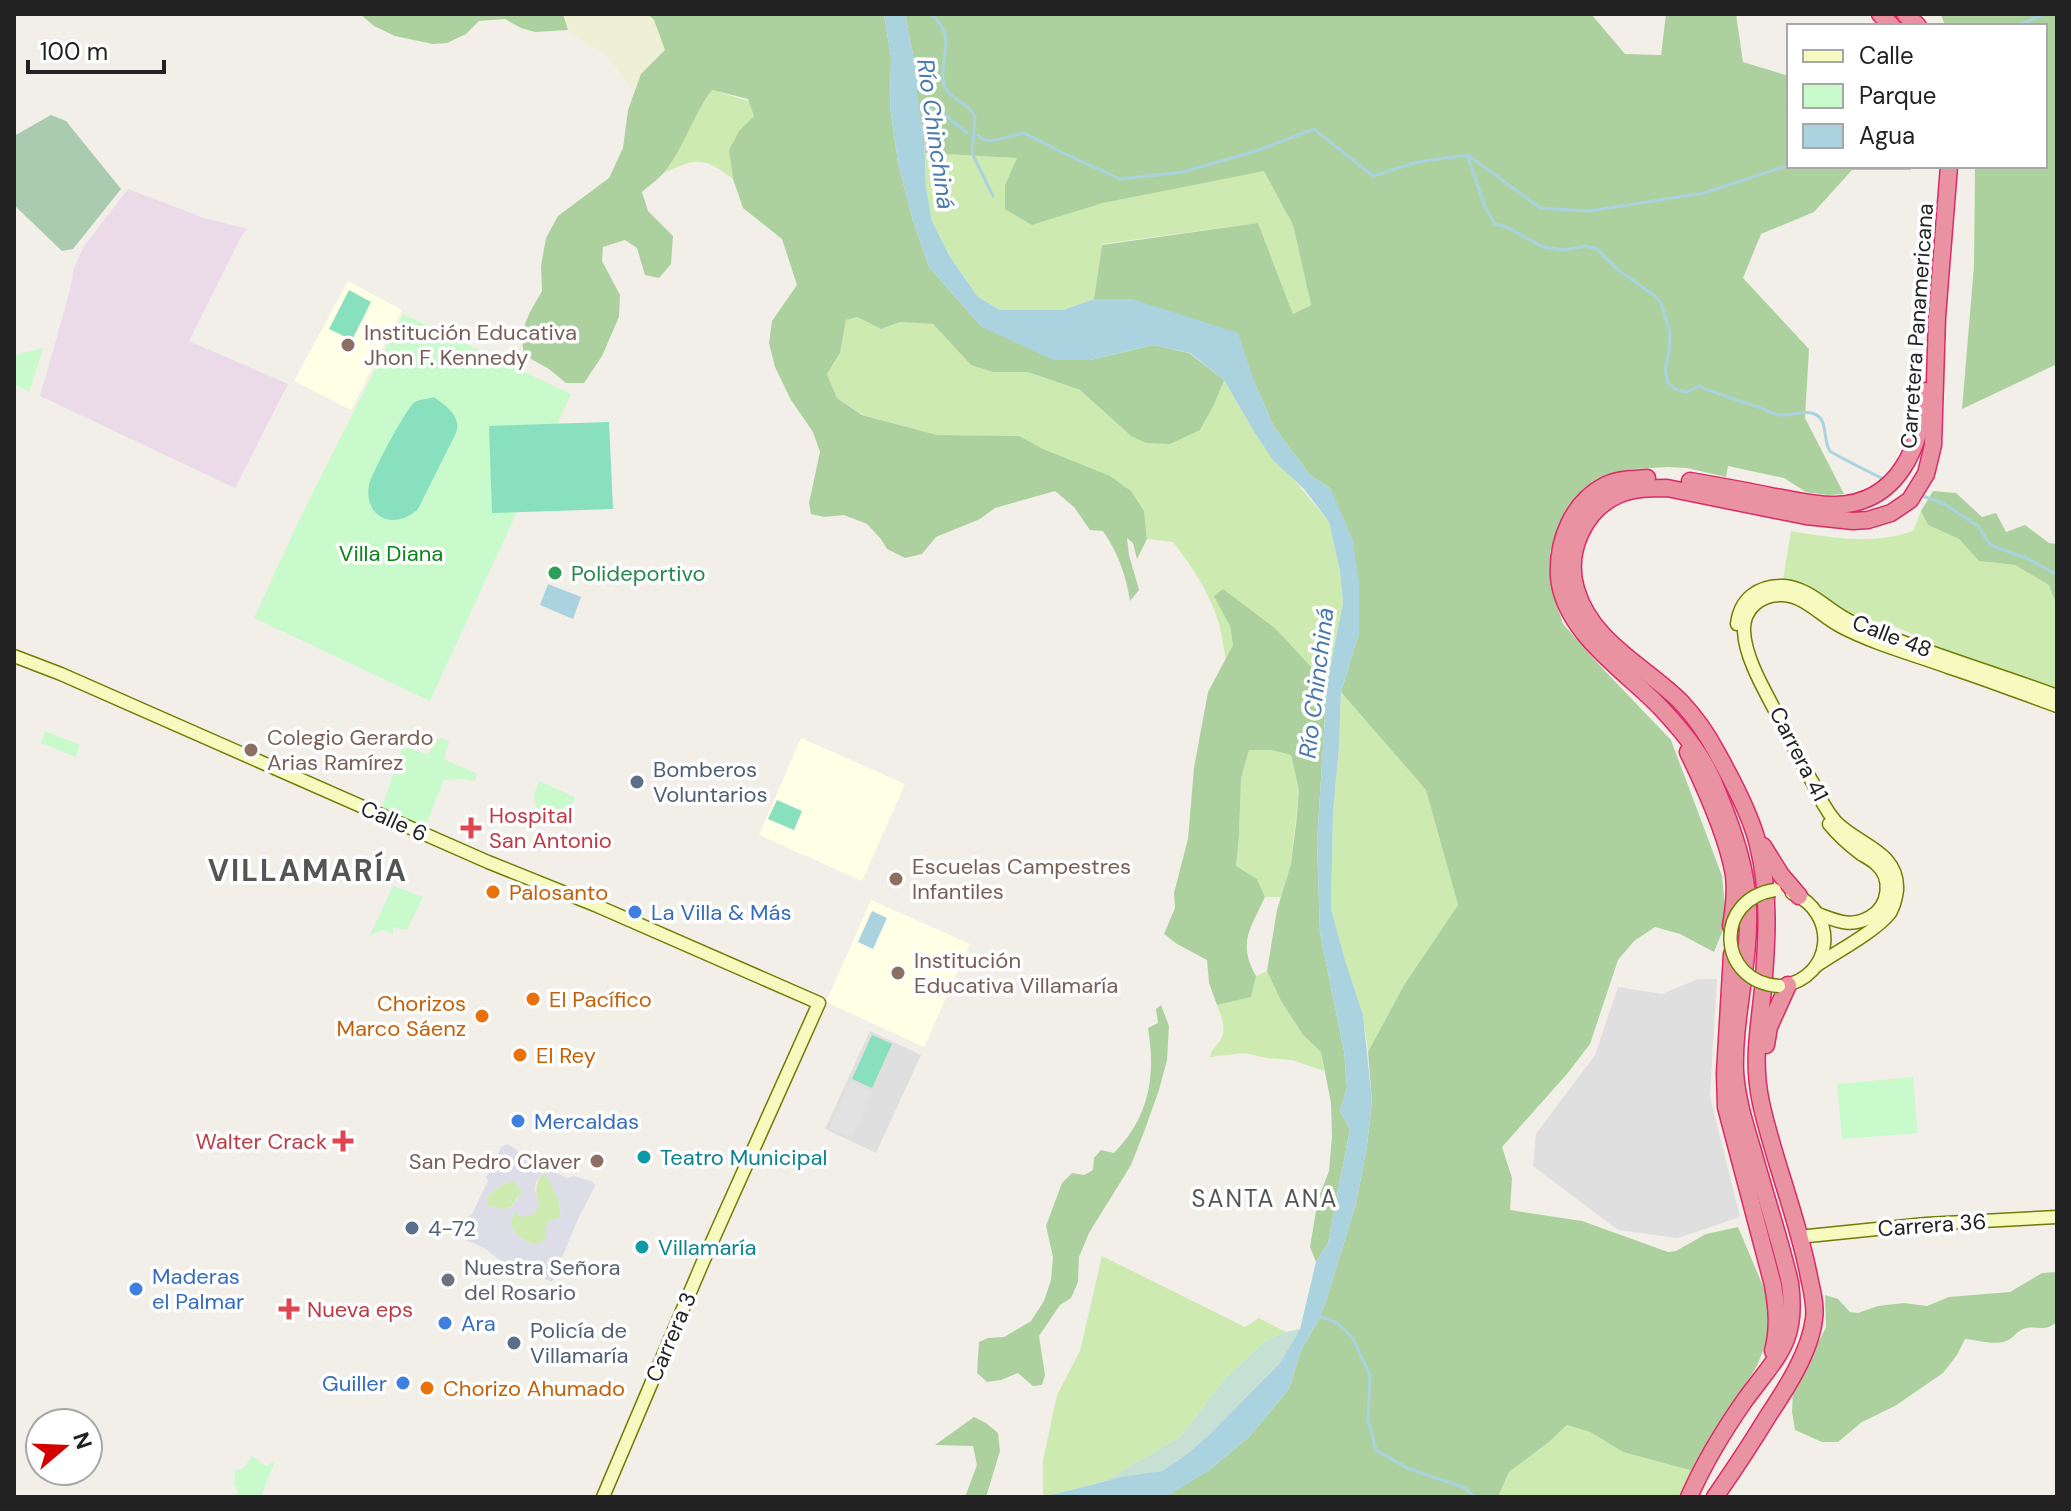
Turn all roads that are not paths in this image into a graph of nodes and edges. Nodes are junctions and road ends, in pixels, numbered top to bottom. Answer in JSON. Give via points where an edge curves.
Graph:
{"nodes":[{"id":1,"x":1939,"y":168,"type":"edge"},
{"id":2,"x":1949,"y":168,"type":"edge"},
{"id":3,"x":1741,"y":617,"type":"junction"},
{"id":4,"x":14,"y":656,"type":"edge"},
{"id":5,"x":2057,"y":696,"type":"edge"},
{"id":6,"x":2057,"y":706,"type":"edge"},
{"id":7,"x":1672,"y":720,"type":"junction"},
{"id":8,"x":1749,"y":818,"type":"junction"},
{"id":9,"x":1799,"y":896,"type":"junction"},
{"id":10,"x":1818,"y":914,"type":"junction"},
{"id":11,"x":1731,"y":926,"type":"junction"},
{"id":12,"x":1732,"y":954,"type":"junction"},
{"id":13,"x":1816,"y":966,"type":"junction"},
{"id":14,"x":1783,"y":985,"type":"junction"},
{"id":15,"x":819,"y":1003,"type":"joint"},
{"id":16,"x":2057,"y":1217,"type":"edge"},
{"id":17,"x":1808,"y":1236,"type":"junction"},
{"id":18,"x":1815,"y":1308,"type":"junction"},
{"id":19,"x":1745,"y":1401,"type":"junction"},
{"id":20,"x":603,"y":1497,"type":"edge"},
{"id":21,"x":1689,"y":1497,"type":"edge"},
{"id":22,"x":1715,"y":1497,"type":"edge"}],
"edges":[{"from":1,"to":7,"type":"highway","name":"Carretera Panamericana","via":[[1924,408],[1918,438],[1896,479],[1868,498],[1836,505],[1667,478],[1626,480],[1604,486],[1572,519],[1560,561],[1566,605],[1582,631]]},
{"from":2,"to":8,"type":"highway","name":"Carretera Panamericana","via":[[1932,455],[1910,500],[1891,513],[1853,521],[1647,488],[1604,502],[1585,524],[1575,549],[1573,575],[1592,623],[1682,703],[1703,729]]},
{"from":3,"to":5,"type":"main road","name":"Calle 48","via":[[1744,601],[1756,592],[1791,587],[1846,620]]},
{"from":3,"to":6,"type":"main road","name":"Calle 48","via":[[1770,596],[1789,595],[1872,641]]},
{"from":3,"to":10,"type":"main road","name":"Carrera 41","via":[[1737,639],[1746,667],[1818,810],[1885,876],[1887,896],[1864,920],[1842,923]]},
{"from":3,"to":13,"type":"main road","name":"Carrera 41","via":[[1752,659],[1827,810],[1849,833],[1888,859],[1895,872],[1897,893],[1888,915]]},
{"from":4,"to":15,"type":"main road","name":"Calle 6"},
{"from":7,"to":11,"type":"highway","via":[[1730,860],[1735,900]]},
{"from":7,"to":19,"type":"highway","name":"Carretera Panamericana","via":[[1709,770],[1744,872],[1749,912],[1735,1073],[1792,1298],[1787,1338]]},
{"from":8,"to":9,"type":"highway"},
{"from":8,"to":18,"type":"highway","name":"Carretera Panamericana","via":[[1760,852],[1767,912],[1757,1076]]},
{"from":9,"to":10,"type":"main road"},
{"from":9,"to":11,"type":"main road","bridge":true,"via":[[1775,890],[1751,898]]},
{"from":10,"to":13,"type":"main road","via":[[1825,940]]},
{"from":11,"to":12,"type":"main road","bridge":true},
{"from":12,"to":14,"type":"main road","bridge":true,"via":[[1747,975]]},
{"from":12,"to":19,"type":"highway","via":[[1726,1107],[1778,1309],[1774,1349]]},
{"from":13,"to":14,"type":"main road"},
{"from":14,"to":17,"type":"highway","via":[[1769,1027],[1766,1065]]},
{"from":15,"to":20,"type":"main road","name":"Carrera 3"},
{"from":16,"to":17,"type":"main road","name":"Carrera 36"},
{"from":17,"to":18,"type":"highway","via":[[1818,1279]]},
{"from":18,"to":22,"type":"highway","name":"Carretera Panamericana","via":[[1808,1341],[1789,1384]]},
{"from":19,"to":21,"type":"highway","name":"Carretera Panamericana"}]}
